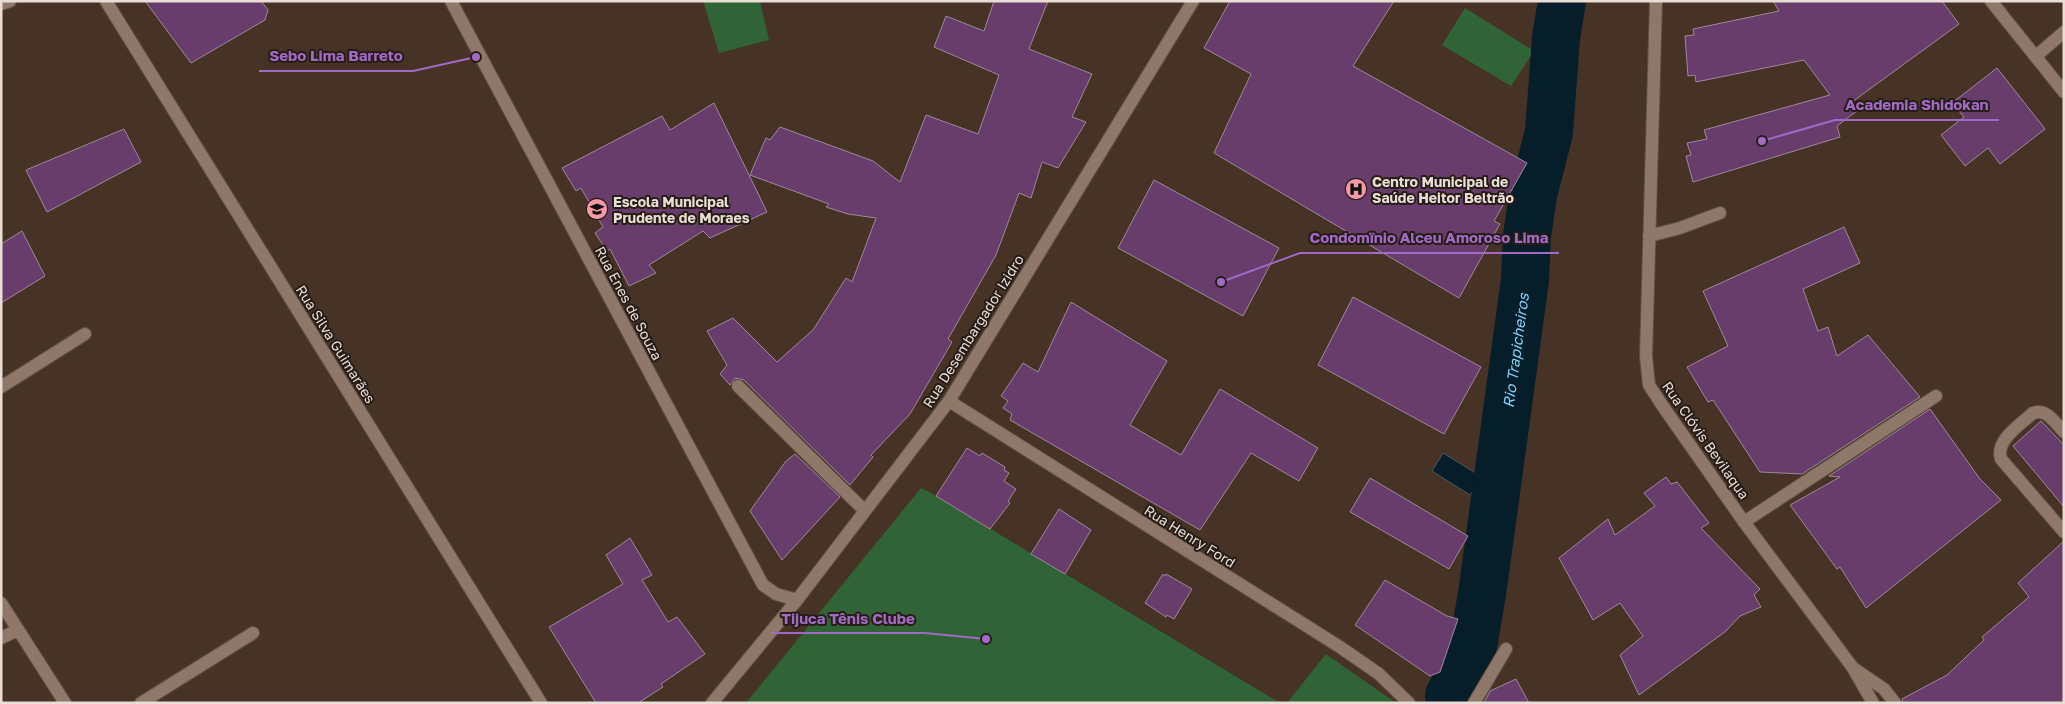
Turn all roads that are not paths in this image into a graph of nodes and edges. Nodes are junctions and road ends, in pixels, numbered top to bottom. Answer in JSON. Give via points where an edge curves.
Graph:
{"nodes":[{"id":1,"x":10,"y":1,"type":"edge"},
{"id":2,"x":106,"y":1,"type":"edge"},
{"id":3,"x":451,"y":1,"type":"edge"},
{"id":4,"x":1193,"y":1,"type":"edge"},
{"id":5,"x":1656,"y":1,"type":"edge"},
{"id":6,"x":1991,"y":1,"type":"edge"},
{"id":7,"x":1,"y":4,"type":"edge"},
{"id":8,"x":2064,"y":32,"type":"edge"},
{"id":9,"x":2036,"y":56,"type":"junction"},
{"id":10,"x":2064,"y":92,"type":"edge"},
{"id":11,"x":1720,"y":213,"type":"dead end"},
{"id":12,"x":1650,"y":236,"type":"junction"},
{"id":13,"x":85,"y":334,"type":"dead end"},
{"id":14,"x":738,"y":386,"type":"dead end"},
{"id":15,"x":1,"y":387,"type":"edge"},
{"id":16,"x":1936,"y":396,"type":"dead end"},
{"id":17,"x":949,"y":401,"type":"junction"},
{"id":18,"x":2064,"y":432,"type":"edge"},
{"id":19,"x":864,"y":510,"type":"junction"},
{"id":20,"x":1744,"y":522,"type":"junction"},
{"id":21,"x":2064,"y":532,"type":"edge"},
{"id":22,"x":797,"y":600,"type":"junction"},
{"id":23,"x":1,"y":603,"type":"edge"},
{"id":24,"x":18,"y":630,"type":"junction"},
{"id":25,"x":253,"y":633,"type":"dead end"},
{"id":26,"x":1,"y":638,"type":"edge"},
{"id":27,"x":1506,"y":649,"type":"dead end"},
{"id":28,"x":1853,"y":668,"type":"junction"},
{"id":29,"x":65,"y":703,"type":"edge"},
{"id":30,"x":141,"y":703,"type":"edge"},
{"id":31,"x":541,"y":703,"type":"edge"},
{"id":32,"x":712,"y":703,"type":"edge"},
{"id":33,"x":1409,"y":703,"type":"edge"},
{"id":34,"x":1474,"y":703,"type":"edge"},
{"id":35,"x":1872,"y":703,"type":"edge"},
{"id":36,"x":1895,"y":703,"type":"edge"}],
"edges":[{"from":1,"to":7,"type":"street"},
{"from":2,"to":31,"type":"street","name":"Rua Silva Guimarães"},
{"from":3,"to":22,"type":"street","name":"Rua Enes de Souza","via":[[763,585],[776,594]]},
{"from":4,"to":17,"type":"street","name":"Rua Desembargador Izidro"},
{"from":5,"to":12,"type":"street","name":"Rua Clóvis Bevilaqua"},
{"from":6,"to":9,"type":"street"},
{"from":8,"to":9,"type":"street"},
{"from":9,"to":10,"type":"street"},
{"from":11,"to":12,"type":"street"},
{"from":12,"to":20,"type":"street","name":"Rua Clóvis Bevilaqua","via":[[1646,356],[1650,385]]},
{"from":13,"to":15,"type":"street"},
{"from":14,"to":19,"type":"street"},
{"from":16,"to":20,"type":"street"},
{"from":17,"to":19,"type":"street","name":"Rua Desembargador Izidro"},
{"from":17,"to":33,"type":"street","name":"Rua Henry Ford","via":[[1340,648],[1378,674]]},
{"from":18,"to":21,"type":"street","via":[[2039,410],[2001,443],[1998,450],[2001,459]]},
{"from":19,"to":22,"type":"street","name":"Rua Desembargador Izidro"},
{"from":20,"to":28,"type":"street","name":"Rua Clóvis Bevilaqua"},
{"from":22,"to":32,"type":"street","name":"Rua Desembargador Izidro"},
{"from":23,"to":24,"type":"street"},
{"from":24,"to":26,"type":"street"},
{"from":24,"to":29,"type":"street"},
{"from":25,"to":30,"type":"street"},
{"from":27,"to":34,"type":"street"},
{"from":28,"to":35,"type":"street","name":"Rua Clóvis Bevilaqua"},
{"from":28,"to":36,"type":"street","via":[[1884,689]]}]}
